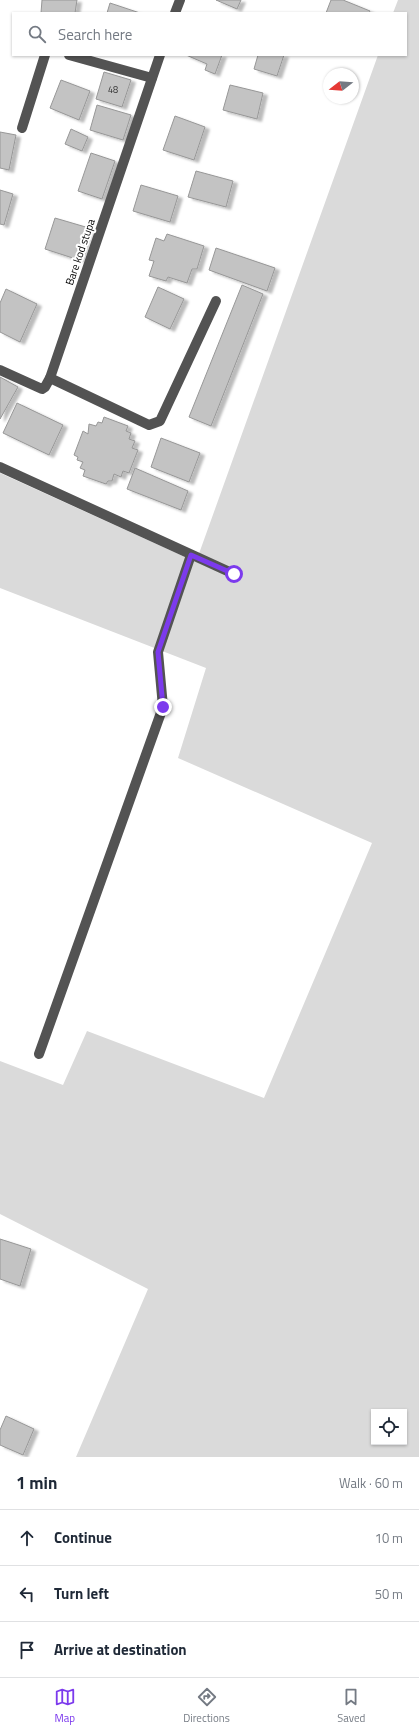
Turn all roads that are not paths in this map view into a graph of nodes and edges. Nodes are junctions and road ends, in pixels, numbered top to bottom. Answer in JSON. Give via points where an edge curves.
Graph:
{"nodes":[{"id":1,"x":180,"y":0,"type":"edge"},
{"id":2,"x":175,"y":12,"type":"edge"},
{"id":3,"x":45,"y":56,"type":"edge"},
{"id":4,"x":73,"y":56,"type":"edge"},
{"id":5,"x":160,"y":56,"type":"edge"},
{"id":6,"x":152,"y":78,"type":"junction"},
{"id":7,"x":22,"y":128,"type":"dead end"},
{"id":8,"x":216,"y":301,"type":"dead end"},
{"id":9,"x":0,"y":370,"type":"edge"},
{"id":10,"x":50,"y":378,"type":"junction"},
{"id":11,"x":0,"y":467,"type":"edge"},
{"id":12,"x":191,"y":555,"type":"junction"},
{"id":13,"x":234,"y":574,"type":"dead end"},
{"id":14,"x":39,"y":1054,"type":"dead end"}],
"edges":[{"from":1,"to":2,"type":"street"},
{"from":3,"to":7,"type":"street"},
{"from":4,"to":6,"type":"street"},
{"from":5,"to":6,"type":"street","name":"Bare kod stupa"},
{"from":6,"to":10,"type":"street","name":"Bare kod stupa"},
{"from":8,"to":10,"type":"street","via":[[160,421],[155,424],[149,425]]},
{"from":9,"to":10,"type":"street","via":[[42,389]]},
{"from":11,"to":12,"type":"street"},
{"from":12,"to":13,"type":"street"},
{"from":12,"to":14,"type":"street","via":[[158,652],[163,707]]}]}
